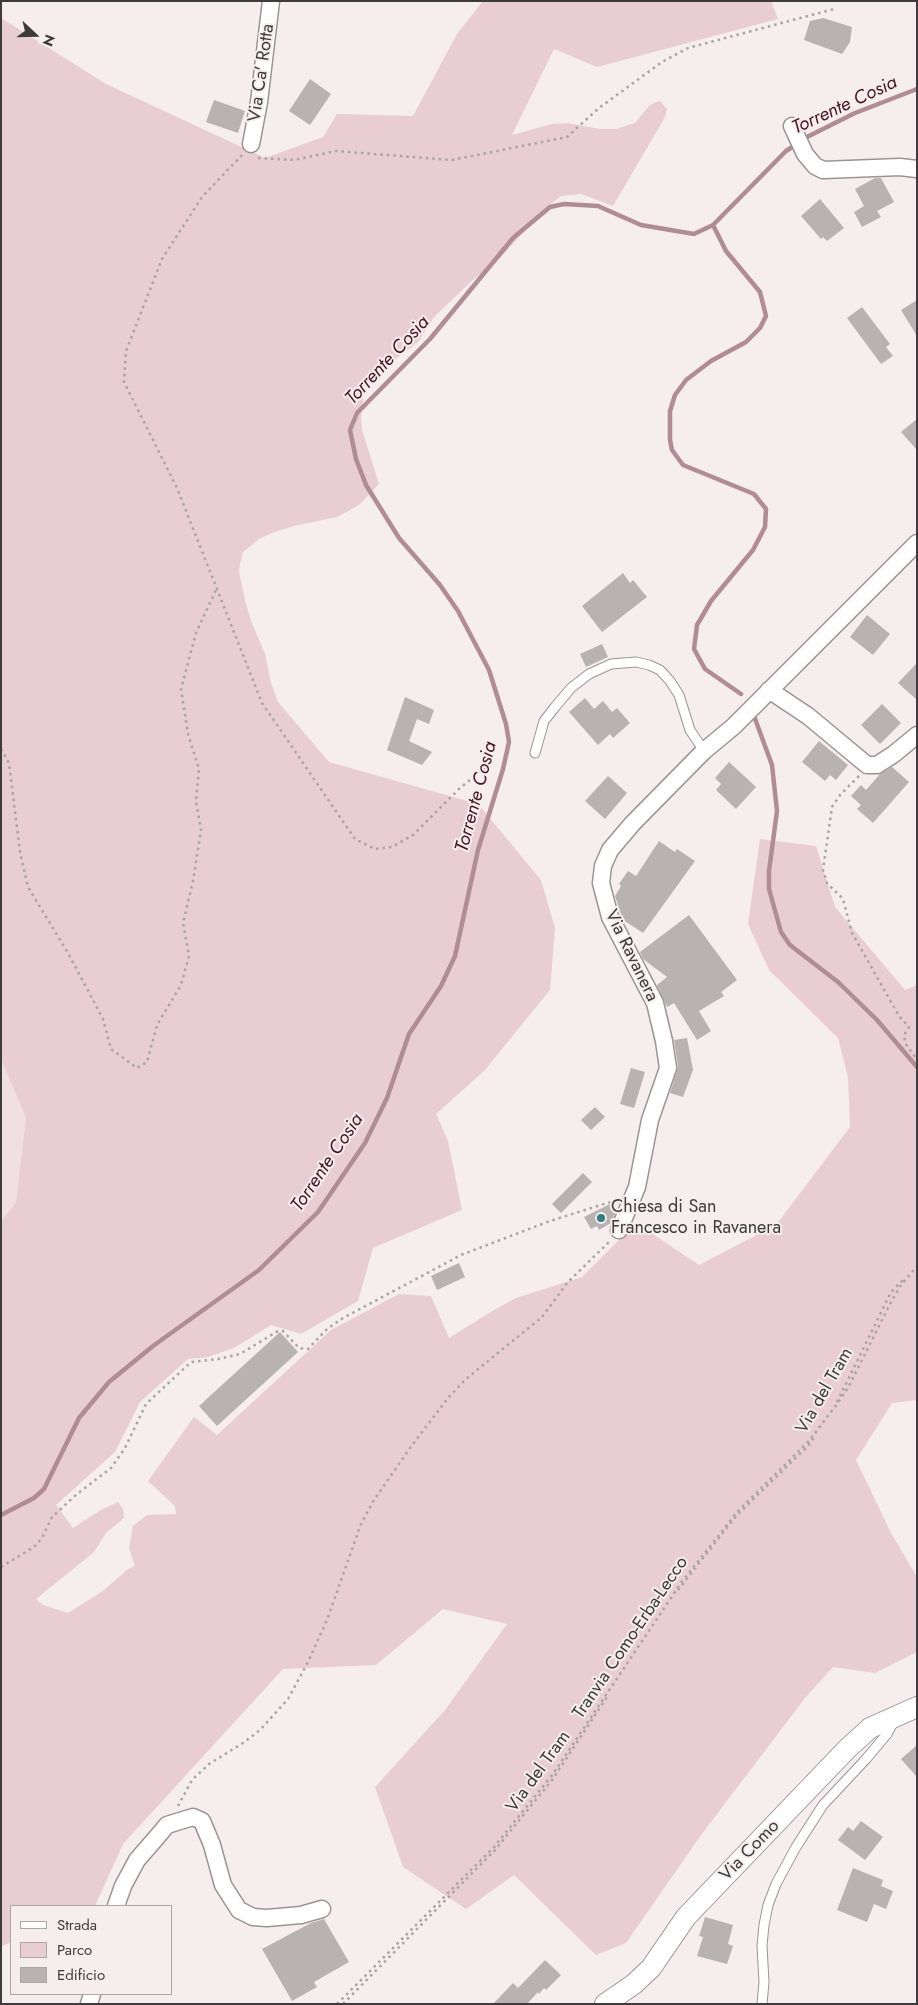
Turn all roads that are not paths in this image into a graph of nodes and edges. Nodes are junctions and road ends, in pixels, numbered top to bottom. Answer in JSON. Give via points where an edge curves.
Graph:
{"nodes":[{"id":1,"x":271,"y":1,"type":"edge"},
{"id":2,"x":792,"y":126,"type":"dead end"},
{"id":3,"x":246,"y":150,"type":"road end"},
{"id":4,"x":917,"y":169,"type":"edge"},
{"id":5,"x":917,"y":543,"type":"edge"},
{"id":6,"x":764,"y":695,"type":"junction"},
{"id":7,"x":917,"y":735,"type":"edge"},
{"id":8,"x":704,"y":751,"type":"junction"},
{"id":9,"x":535,"y":753,"type":"dead end"},
{"id":10,"x":619,"y":1230,"type":"road end"},
{"id":11,"x":909,"y":1714,"type":"edge"},
{"id":12,"x":116,"y":1905,"type":"edge"},
{"id":13,"x":322,"y":1908,"type":"dead end"},
{"id":14,"x":605,"y":2004,"type":"edge"},
{"id":15,"x":762,"y":2004,"type":"edge"}],
"edges":[{"from":1,"to":3,"type":"street","name":"Via Ca' Rotta","via":[[259,102]]},
{"from":2,"to":4,"type":"street","via":[[805,154],[823,170]]},
{"from":5,"to":6,"type":"street","name":"Via Ravanera"},
{"from":6,"to":7,"type":"street","via":[[808,716],[867,765],[876,765]]},
{"from":6,"to":8,"type":"street","name":"Via Ravanera"},
{"from":8,"to":9,"type":"lane","via":[[690,730],[670,681],[660,670],[636,662],[611,664],[572,688],[544,721]]},
{"from":8,"to":10,"type":"street","name":"Via Ravanera","via":[[610,850],[600,883],[610,917],[655,1003],[668,1068],[650,1120],[637,1187]]},
{"from":11,"to":14,"type":"street","name":"Via Como","via":[[870,1728],[847,1749],[686,1917],[651,1968]]},
{"from":11,"to":15,"type":"lane","via":[[886,1734],[823,1805],[776,1884],[763,1932]]},
{"from":12,"to":13,"type":"street","via":[[137,1860],[168,1825],[193,1817],[202,1821],[223,1885],[234,1906],[244,1914],[286,1917]]}]}
